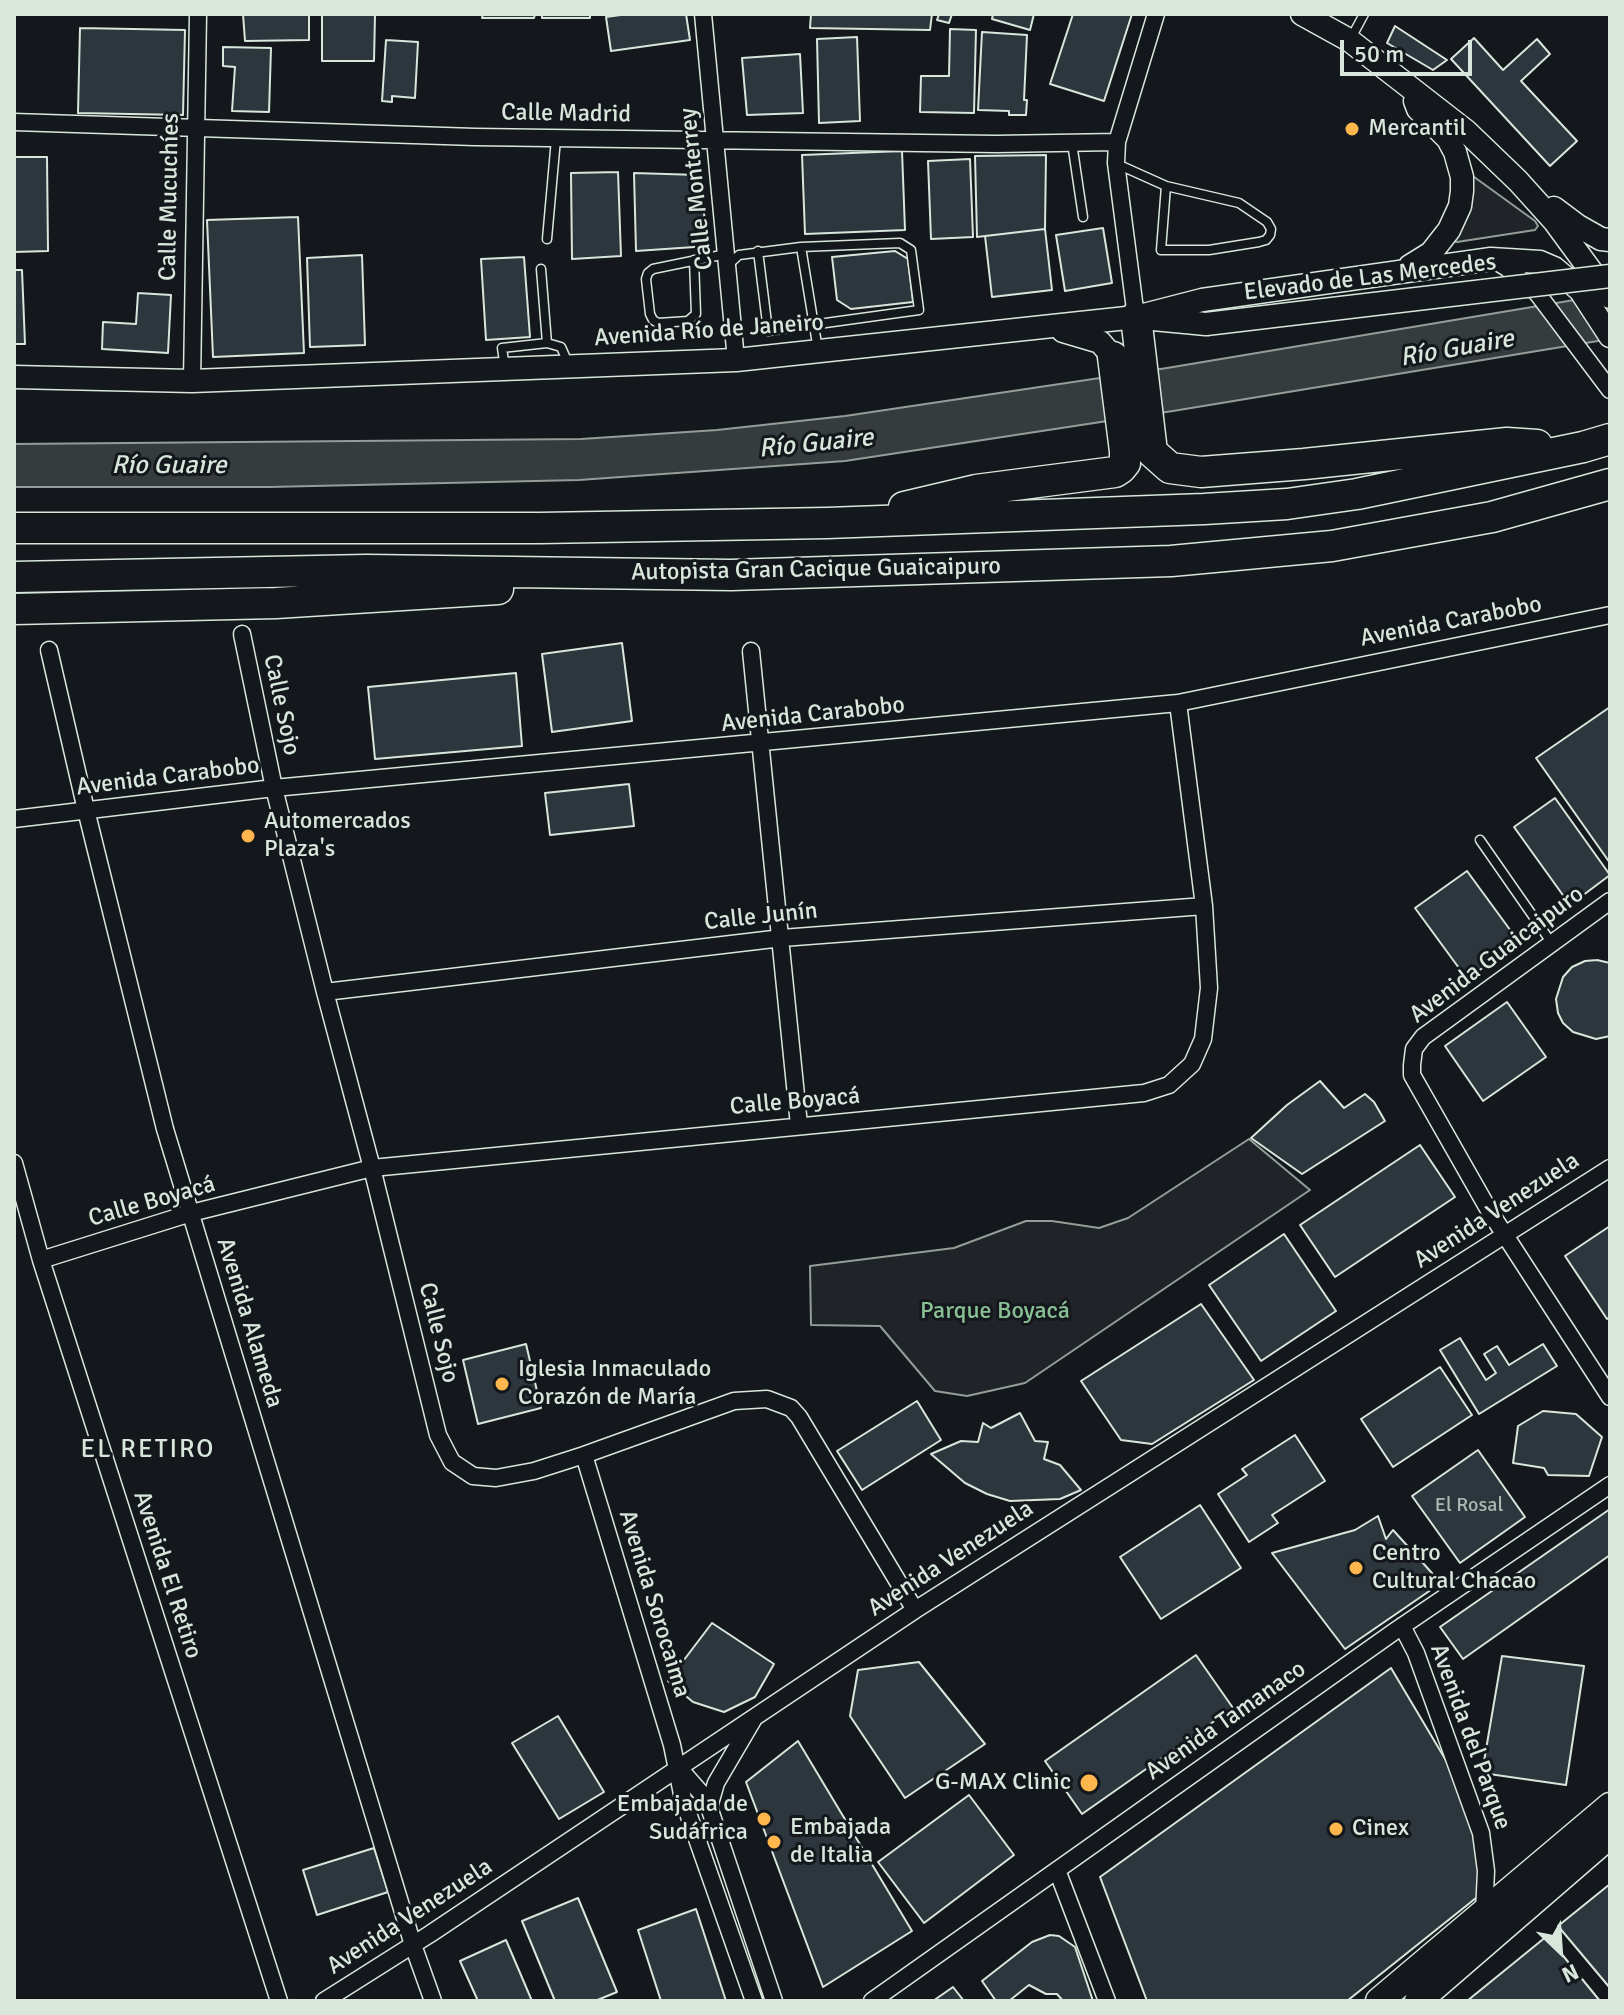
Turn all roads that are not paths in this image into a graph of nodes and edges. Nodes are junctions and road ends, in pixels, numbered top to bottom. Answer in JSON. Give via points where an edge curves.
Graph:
{"nodes":[{"id":1,"x":198,"y":14,"type":"edge"},
{"id":2,"x":703,"y":14,"type":"edge"},
{"id":3,"x":1156,"y":14,"type":"edge"},
{"id":4,"x":1302,"y":14,"type":"edge"},
{"id":5,"x":1364,"y":14,"type":"edge"},
{"id":6,"x":1349,"y":40,"type":"junction"},
{"id":7,"x":1405,"y":82,"type":"junction"},
{"id":8,"x":14,"y":122,"type":"edge"},
{"id":9,"x":195,"y":127,"type":"junction"},
{"id":10,"x":556,"y":138,"type":"junction"},
{"id":11,"x":716,"y":139,"type":"junction"},
{"id":12,"x":1072,"y":142,"type":"junction"},
{"id":13,"x":1117,"y":142,"type":"junction"},
{"id":14,"x":1116,"y":163,"type":"junction"},
{"id":15,"x":1518,"y":181,"type":"junction"},
{"id":16,"x":1166,"y":186,"type":"junction"},
{"id":17,"x":1083,"y":217,"type":"dead end"},
{"id":18,"x":547,"y":239,"type":"dead end"},
{"id":19,"x":1610,"y":240,"type":"edge"},
{"id":20,"x":801,"y":247,"type":"junction"},
{"id":21,"x":758,"y":251,"type":"junction"},
{"id":22,"x":728,"y":259,"type":"junction"},
{"id":23,"x":1491,"y":259,"type":"junction"},
{"id":24,"x":694,"y":260,"type":"junction"},
{"id":25,"x":541,"y":269,"type":"dead end"},
{"id":26,"x":1402,"y":271,"type":"junction"},
{"id":27,"x":1608,"y":285,"type":"edge"},
{"id":28,"x":1136,"y":317,"type":"junction"},
{"id":29,"x":814,"y":325,"type":"junction"},
{"id":30,"x":1042,"y":327,"type":"junction"},
{"id":31,"x":1610,"y":336,"type":"edge"},
{"id":32,"x":547,"y":343,"type":"junction"},
{"id":33,"x":818,"y":351,"type":"junction"},
{"id":34,"x":1126,"y":352,"type":"junction"},
{"id":35,"x":736,"y":360,"type":"junction"},
{"id":36,"x":569,"y":366,"type":"junction"},
{"id":37,"x":506,"y":369,"type":"junction"},
{"id":38,"x":14,"y":377,"type":"edge"},
{"id":39,"x":192,"y":381,"type":"junction"},
{"id":40,"x":1606,"y":384,"type":"edge"},
{"id":41,"x":1596,"y":443,"type":"edge"},
{"id":42,"x":1138,"y":452,"type":"junction"},
{"id":43,"x":1610,"y":484,"type":"edge"},
{"id":44,"x":827,"y":523,"type":"junction"},
{"id":45,"x":14,"y":528,"type":"edge"},
{"id":46,"x":731,"y":575,"type":"junction"},
{"id":47,"x":14,"y":577,"type":"edge"},
{"id":48,"x":14,"y":609,"type":"edge"},
{"id":49,"x":1610,"y":615,"type":"edge"},
{"id":50,"x":242,"y":634,"type":"dead end"},
{"id":51,"x":49,"y":650,"type":"dead end"},
{"id":52,"x":751,"y":651,"type":"dead end"},
{"id":53,"x":1178,"y":703,"type":"junction"},
{"id":54,"x":760,"y":744,"type":"junction"},
{"id":55,"x":274,"y":788,"type":"junction"},
{"id":56,"x":86,"y":810,"type":"junction"},
{"id":57,"x":14,"y":819,"type":"edge"},
{"id":58,"x":1480,"y":840,"type":"dead end"},
{"id":59,"x":1610,"y":901,"type":"edge"},
{"id":60,"x":1204,"y":906,"type":"junction"},
{"id":61,"x":782,"y":938,"type":"junction"},
{"id":62,"x":1551,"y":942,"type":"junction"},
{"id":63,"x":325,"y":992,"type":"junction"},
{"id":64,"x":799,"y":1125,"type":"junction"},
{"id":65,"x":14,"y":1163,"type":"edge"},
{"id":66,"x":372,"y":1168,"type":"junction"},
{"id":67,"x":1610,"y":1168,"type":"edge"},
{"id":68,"x":191,"y":1213,"type":"junction"},
{"id":69,"x":1504,"y":1235,"type":"junction"},
{"id":70,"x":41,"y":1260,"type":"junction"},
{"id":71,"x":1610,"y":1397,"type":"edge"},
{"id":72,"x":584,"y":1455,"type":"junction"},
{"id":73,"x":1610,"y":1485,"type":"edge"},
{"id":74,"x":915,"y":1610,"type":"junction"},
{"id":75,"x":1402,"y":1626,"type":"junction"},
{"id":76,"x":756,"y":1716,"type":"junction"},
{"id":77,"x":678,"y":1766,"type":"junction"},
{"id":78,"x":1610,"y":1806,"type":"edge"},
{"id":79,"x":709,"y":1807,"type":"junction"},
{"id":80,"x":1610,"y":1835,"type":"edge"},
{"id":81,"x":1057,"y":1870,"type":"junction"},
{"id":82,"x":1484,"y":1915,"type":"junction"},
{"id":83,"x":413,"y":1945,"type":"junction"},
{"id":84,"x":1423,"y":1999,"type":"edge"},
{"id":85,"x":279,"y":2001,"type":"edge"},
{"id":86,"x":324,"y":2001,"type":"edge"},
{"id":87,"x":433,"y":2001,"type":"edge"},
{"id":88,"x":754,"y":2001,"type":"edge"},
{"id":89,"x":774,"y":2001,"type":"edge"},
{"id":90,"x":872,"y":2001,"type":"edge"},
{"id":91,"x":1107,"y":2001,"type":"edge"},
{"id":92,"x":1379,"y":2001,"type":"edge"}],
"edges":[{"from":1,"to":9,"type":"street","name":"Calle Mucuchíes"},
{"from":2,"to":11,"type":"street","name":"Calle Monterrey"},
{"from":3,"to":13,"type":"street"},
{"from":4,"to":6,"type":"street"},
{"from":5,"to":6,"type":"lane"},
{"from":6,"to":7,"type":"street"},
{"from":7,"to":15,"type":"street"},
{"from":7,"to":26,"type":"street","via":[[1418,109],[1455,152],[1462,191],[1455,219],[1441,241]]},
{"from":8,"to":9,"type":"street","name":"Calle Madrid"},
{"from":9,"to":10,"type":"street","name":"Calle Madrid"},
{"from":9,"to":39,"type":"street","name":"Calle Mucuchíes"},
{"from":10,"to":11,"type":"street","name":"Calle Madrid"},
{"from":10,"to":18,"type":"lane"},
{"from":11,"to":12,"type":"street","name":"Calle Madrid"},
{"from":11,"to":22,"type":"street","name":"Calle Monterrey"},
{"from":12,"to":13,"type":"street","name":"Calle Madrid"},
{"from":12,"to":17,"type":"lane"},
{"from":13,"to":14,"type":"street"},
{"from":14,"to":16,"type":"lane"},
{"from":14,"to":28,"type":"street"},
{"from":15,"to":19,"type":"street","via":[[1578,226]]},
{"from":15,"to":27,"type":"street"},
{"from":16,"to":16,"type":"lane","via":[[1239,203],[1267,222],[1270,235],[1259,242],[1209,250],[1161,250]]},
{"from":20,"to":21,"type":"lane"},
{"from":20,"to":29,"type":"lane"},
{"from":20,"to":29,"type":"lane","via":[[900,243],[911,250],[919,310]]},
{"from":21,"to":22,"type":"lane"},
{"from":21,"to":29,"type":"lane","via":[[768,331]]},
{"from":22,"to":24,"type":"lane"},
{"from":22,"to":35,"type":"street","name":"Calle Monterrey"},
{"from":23,"to":26,"type":"street","name":"Avenida Río de Janeiro"},
{"from":23,"to":31,"type":"street","name":"Avenida Río de Janeiro","via":[[1554,268],[1580,290]]},
{"from":23,"to":40,"type":"street","via":[[1544,302]]},
{"from":24,"to":24,"type":"lane","via":[[648,273],[653,320],[688,321],[696,314]]},
{"from":25,"to":32,"type":"lane"},
{"from":26,"to":28,"type":"street","name":"Avenida Río de Janeiro","via":[[1202,300]]},
{"from":27,"to":28,"type":"street","name":"Elevado de Las Mercedes","bridge":true,"via":[[1206,324]]},
{"from":28,"to":30,"type":"street","name":"Avenida Río de Janeiro"},
{"from":28,"to":34,"type":"highway"},
{"from":29,"to":33,"type":"lane"},
{"from":30,"to":33,"type":"street","name":"Avenida Río de Janeiro"},
{"from":30,"to":34,"type":"street","via":[[1087,336]]},
{"from":32,"to":36,"type":"lane","via":[[561,347]]},
{"from":32,"to":37,"type":"lane","via":[[502,348]]},
{"from":33,"to":35,"type":"street","name":"Avenida Río de Janeiro"},
{"from":34,"to":42,"type":"highway"},
{"from":35,"to":36,"type":"street","name":"Avenida Río de Janeiro"},
{"from":36,"to":37,"type":"street","name":"Avenida Río de Janeiro"},
{"from":37,"to":39,"type":"street","name":"Avenida Río de Janeiro"},
{"from":38,"to":39,"type":"street","name":"Avenida Río de Janeiro"},
{"from":41,"to":42,"type":"highway","via":[[1507,443],[1201,472],[1170,468]]},
{"from":41,"to":44,"type":"highway","name":"Autopista Gran Cacique Guaicaipuro","via":[[1287,504]]},
{"from":42,"to":44,"type":"highway","via":[[1115,472],[976,490]]},
{"from":43,"to":46,"type":"highway","name":"Autopista Gran Cacique Guaicaipuro","via":[[1492,517],[1332,546],[1171,561]]},
{"from":44,"to":45,"type":"highway","name":"Autopista Gran Cacique Guaicaipuro"},
{"from":46,"to":47,"type":"highway","name":"Autopista Gran Cacique Guaicaipuro","via":[[367,570]]},
{"from":46,"to":48,"type":"highway","via":[[276,603]]},
{"from":49,"to":53,"type":"street","name":"Avenida Carabobo"},
{"from":50,"to":55,"type":"street","name":"Calle Sojo"},
{"from":51,"to":56,"type":"street","name":"Avenida Alameda"},
{"from":52,"to":54,"type":"street"},
{"from":53,"to":54,"type":"street","name":"Avenida Carabobo"},
{"from":53,"to":60,"type":"street","name":"Calle Boyacá"},
{"from":54,"to":55,"type":"street","name":"Avenida Carabobo"},
{"from":54,"to":61,"type":"street"},
{"from":55,"to":56,"type":"street","name":"Avenida Carabobo"},
{"from":55,"to":63,"type":"street","name":"Calle Sojo"},
{"from":56,"to":57,"type":"street","name":"Avenida Carabobo"},
{"from":56,"to":68,"type":"street","name":"Avenida Alameda"},
{"from":58,"to":62,"type":"lane"},
{"from":59,"to":62,"type":"street","name":"Avenida Guaicaipuro"},
{"from":60,"to":61,"type":"street","name":"Calle Junín"},
{"from":60,"to":64,"type":"street","name":"Calle Boyacá","via":[[1209,988],[1203,1039],[1192,1064],[1169,1085],[1144,1093]]},
{"from":61,"to":63,"type":"street","name":"Calle Junín"},
{"from":61,"to":64,"type":"street"},
{"from":62,"to":69,"type":"street","name":"Avenida Guaicaipuro","via":[[1414,1049],[1412,1075]]},
{"from":63,"to":66,"type":"street","name":"Calle Sojo"},
{"from":64,"to":66,"type":"street","name":"Calle Boyacá"},
{"from":65,"to":70,"type":"street","name":"Avenida El Retiro"},
{"from":66,"to":68,"type":"street","name":"Calle Boyacá"},
{"from":66,"to":72,"type":"street","name":"Calle Sojo","via":[[438,1435],[452,1462],[473,1476],[496,1478]]},
{"from":67,"to":69,"type":"street","name":"Avenida Venezuela"},
{"from":68,"to":70,"type":"street","name":"Calle Boyacá"},
{"from":68,"to":83,"type":"street","name":"Avenida Alameda"},
{"from":69,"to":71,"type":"street"},
{"from":69,"to":74,"type":"street","name":"Avenida Venezuela"},
{"from":70,"to":85,"type":"street","name":"Avenida El Retiro"},
{"from":72,"to":74,"type":"street","name":"Calle Sojo","via":[[734,1401],[781,1403],[814,1439]]},
{"from":72,"to":77,"type":"street","name":"Avenida Sorocaima"},
{"from":73,"to":75,"type":"street","name":"Avenida Tamanaco"},
{"from":74,"to":76,"type":"street","name":"Avenida Venezuela"},
{"from":75,"to":81,"type":"street","name":"Avenida Tamanaco"},
{"from":75,"to":82,"type":"street","name":"Avenida del Parque","via":[[1481,1833]]},
{"from":76,"to":77,"type":"street","name":"Avenida Venezuela"},
{"from":76,"to":79,"type":"street","via":[[716,1783]]},
{"from":77,"to":79,"type":"street","name":"Avenida Sorocaima"},
{"from":77,"to":83,"type":"street","name":"Avenida Venezuela"},
{"from":77,"to":88,"type":"street","name":"Avenida Sorocaima","via":[[683,1799]]},
{"from":78,"to":82,"type":"main road"},
{"from":79,"to":89,"type":"street","name":"Avenida Sorocaima"},
{"from":80,"to":84,"type":"main road"},
{"from":81,"to":90,"type":"street","name":"Avenida Tamanaco"},
{"from":81,"to":91,"type":"street"},
{"from":82,"to":92,"type":"main road"},
{"from":83,"to":86,"type":"street","name":"Avenida Venezuela"},
{"from":83,"to":87,"type":"street","name":"Avenida Alameda"}]}
